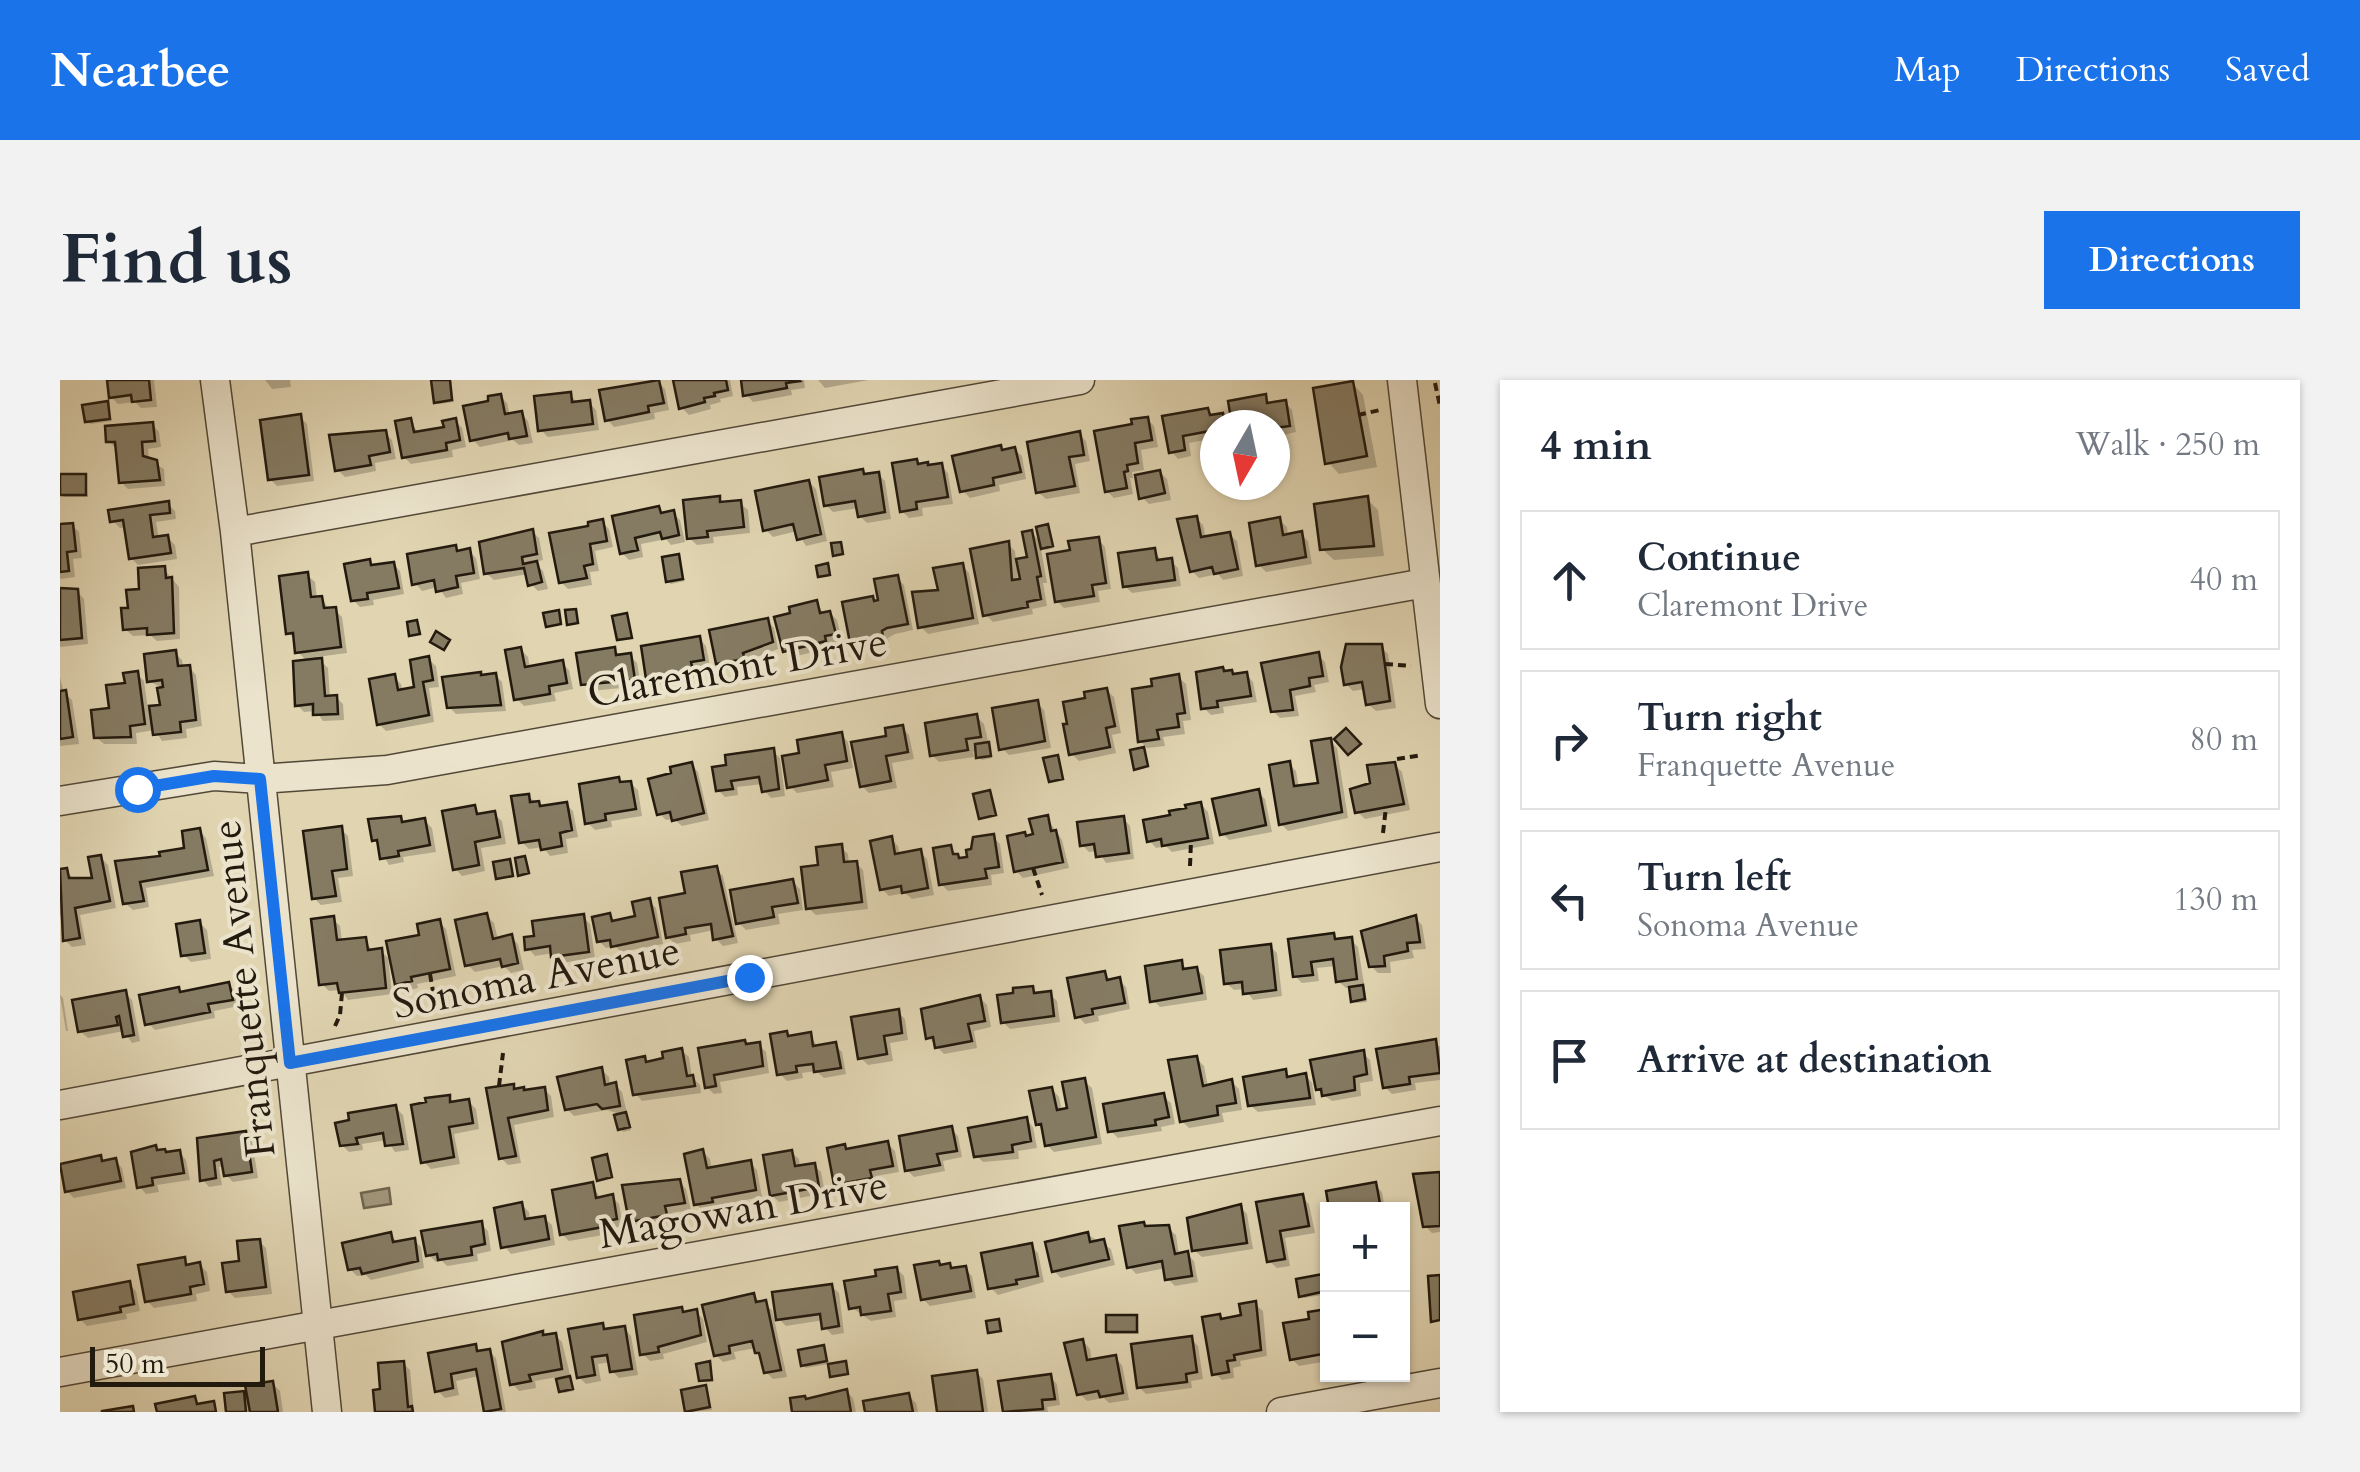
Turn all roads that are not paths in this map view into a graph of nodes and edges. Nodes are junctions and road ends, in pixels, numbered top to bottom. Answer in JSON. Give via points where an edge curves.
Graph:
{"nodes":[{"id":1,"x":215,"y":380,"type":"edge"},
{"id":2,"x":1080,"y":380,"type":"edge"},
{"id":3,"x":1402,"y":380,"type":"edge"},
{"id":4,"x":235,"y":532,"type":"junction"},
{"id":5,"x":1432,"y":549,"type":"edge"},
{"id":6,"x":1425,"y":584,"type":"junction"},
{"id":7,"x":1440,"y":704,"type":"edge"},
{"id":8,"x":260,"y":779,"type":"junction"},
{"id":9,"x":60,"y":801,"type":"edge"},
{"id":10,"x":1440,"y":847,"type":"edge"},
{"id":11,"x":290,"y":1063,"type":"junction"},
{"id":12,"x":60,"y":1104,"type":"edge"},
{"id":13,"x":1440,"y":1121,"type":"edge"},
{"id":14,"x":316,"y":1326,"type":"junction"},
{"id":15,"x":60,"y":1372,"type":"edge"},
{"id":16,"x":1440,"y":1383,"type":"edge"},
{"id":17,"x":327,"y":1412,"type":"edge"},
{"id":18,"x":1281,"y":1412,"type":"edge"}],
"edges":[{"from":1,"to":4,"type":"street","name":"Franquette Avenue"},
{"from":2,"to":4,"type":"street"},
{"from":3,"to":5,"type":"street"},
{"from":4,"to":8,"type":"street","name":"Franquette Avenue"},
{"from":5,"to":6,"type":"street"},
{"from":6,"to":7,"type":"street"},
{"from":6,"to":8,"type":"street","name":"Claremont Drive","via":[[388,770]]},
{"from":8,"to":9,"type":"street","name":"Claremont Drive","via":[[214,776]]},
{"from":8,"to":11,"type":"street","name":"Franquette Avenue"},
{"from":10,"to":11,"type":"street","name":"Sonoma Avenue"},
{"from":11,"to":12,"type":"street","name":"Sonoma Avenue"},
{"from":11,"to":14,"type":"street","name":"Franquette Avenue"},
{"from":13,"to":14,"type":"street","name":"Magowan Drive"},
{"from":14,"to":15,"type":"street","name":"Magowan Drive"},
{"from":14,"to":17,"type":"street","name":"Franquette Avenue"},
{"from":16,"to":18,"type":"street"}]}
